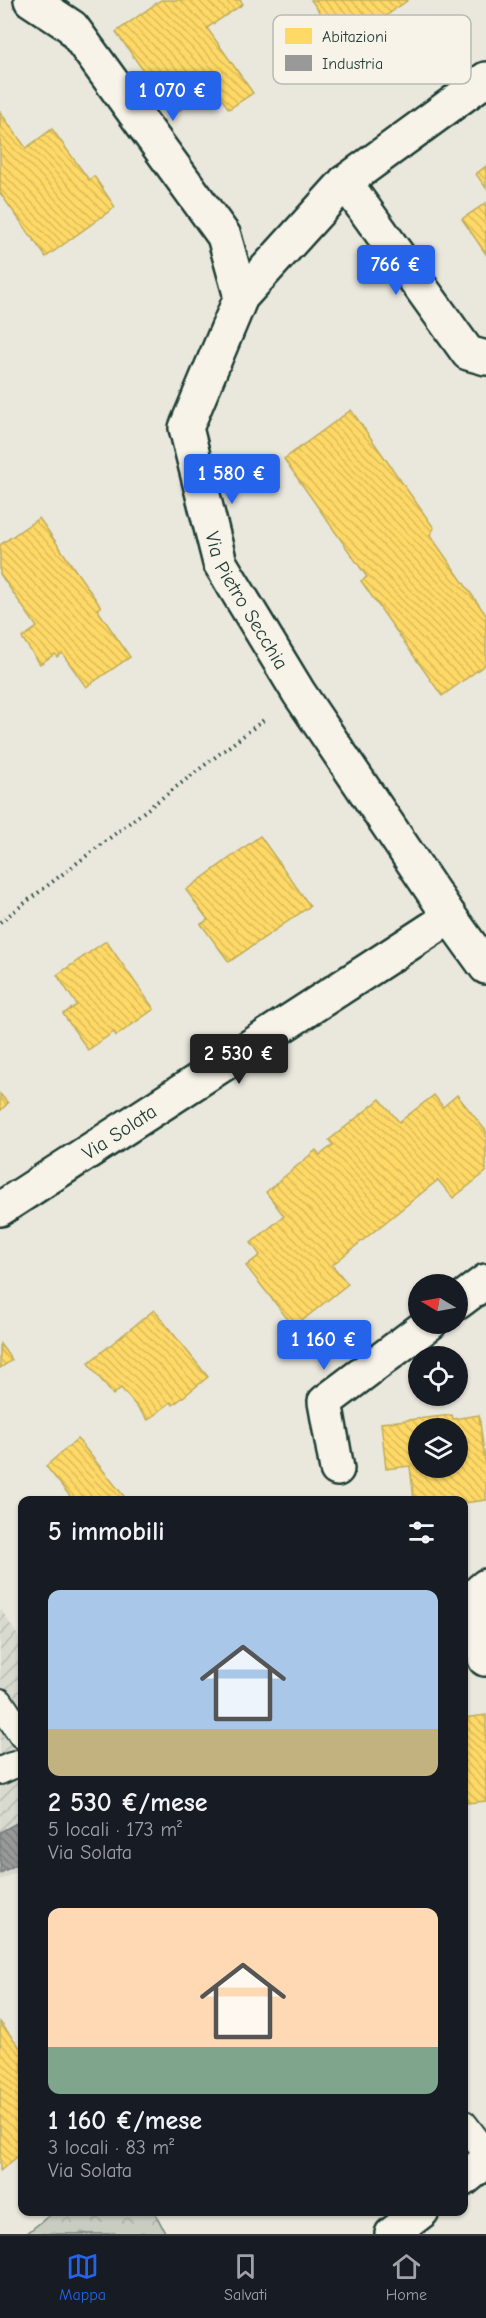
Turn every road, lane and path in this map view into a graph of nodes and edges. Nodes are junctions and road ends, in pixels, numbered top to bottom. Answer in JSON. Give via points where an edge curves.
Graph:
{"nodes":[{"id":1,"x":31,"y":0,"type":"edge"},
{"id":2,"x":486,"y":79,"type":"edge"},
{"id":3,"x":345,"y":182,"type":"junction"},
{"id":4,"x":241,"y":297,"type":"junction"},
{"id":5,"x":486,"y":358,"type":"edge"},
{"id":6,"x":299,"y":693,"type":"junction"},
{"id":7,"x":450,"y":917,"type":"junction"},
{"id":8,"x":0,"y":922,"type":"edge"},
{"id":9,"x":486,"y":967,"type":"edge"},
{"id":10,"x":0,"y":1209,"type":"edge"},
{"id":11,"x":486,"y":1281,"type":"edge"},
{"id":12,"x":468,"y":1294,"type":"edge"},
{"id":13,"x":415,"y":1334,"type":"edge"},
{"id":14,"x":337,"y":1469,"type":"dead end"},
{"id":15,"x":486,"y":1586,"type":"edge"},
{"id":16,"x":485,"y":1659,"type":"edge"},
{"id":17,"x":0,"y":1702,"type":"edge"},
{"id":18,"x":18,"y":1729,"type":"edge"},
{"id":19,"x":18,"y":1764,"type":"edge"},
{"id":20,"x":0,"y":1771,"type":"edge"},
{"id":21,"x":468,"y":2129,"type":"edge"},
{"id":22,"x":486,"y":2153,"type":"edge"},
{"id":23,"x":486,"y":2161,"type":"edge"},
{"id":24,"x":468,"y":2176,"type":"edge"},
{"id":25,"x":416,"y":2216,"type":"edge"},
{"id":26,"x":393,"y":2234,"type":"edge"}],
"edges":[{"from":1,"to":4,"type":"street","via":[[72,27],[224,236]]},
{"from":2,"to":3,"type":"street","name":"Via Pietro Secchia"},
{"from":3,"to":4,"type":"street","name":"Via Pietro Secchia"},
{"from":3,"to":5,"type":"street","via":[[468,352]]},
{"from":4,"to":6,"type":"street","name":"Via Pietro Secchia","via":[[186,428],[220,563]]},
{"from":6,"to":7,"type":"street","name":"Via Pietro Secchia"},
{"from":6,"to":8,"type":"path"},
{"from":7,"to":9,"type":"street","name":"Via Pietro Secchia"},
{"from":7,"to":10,"type":"street","name":"Via Solata"},
{"from":11,"to":12,"type":"street"},
{"from":13,"to":14,"type":"street","via":[[325,1402]]},
{"from":15,"to":16,"type":"street","via":[[480,1591]]},
{"from":17,"to":18,"type":"lane"},
{"from":19,"to":20,"type":"lane"},
{"from":21,"to":22,"type":"lane"},
{"from":23,"to":24,"type":"street"},
{"from":25,"to":26,"type":"street"}]}
